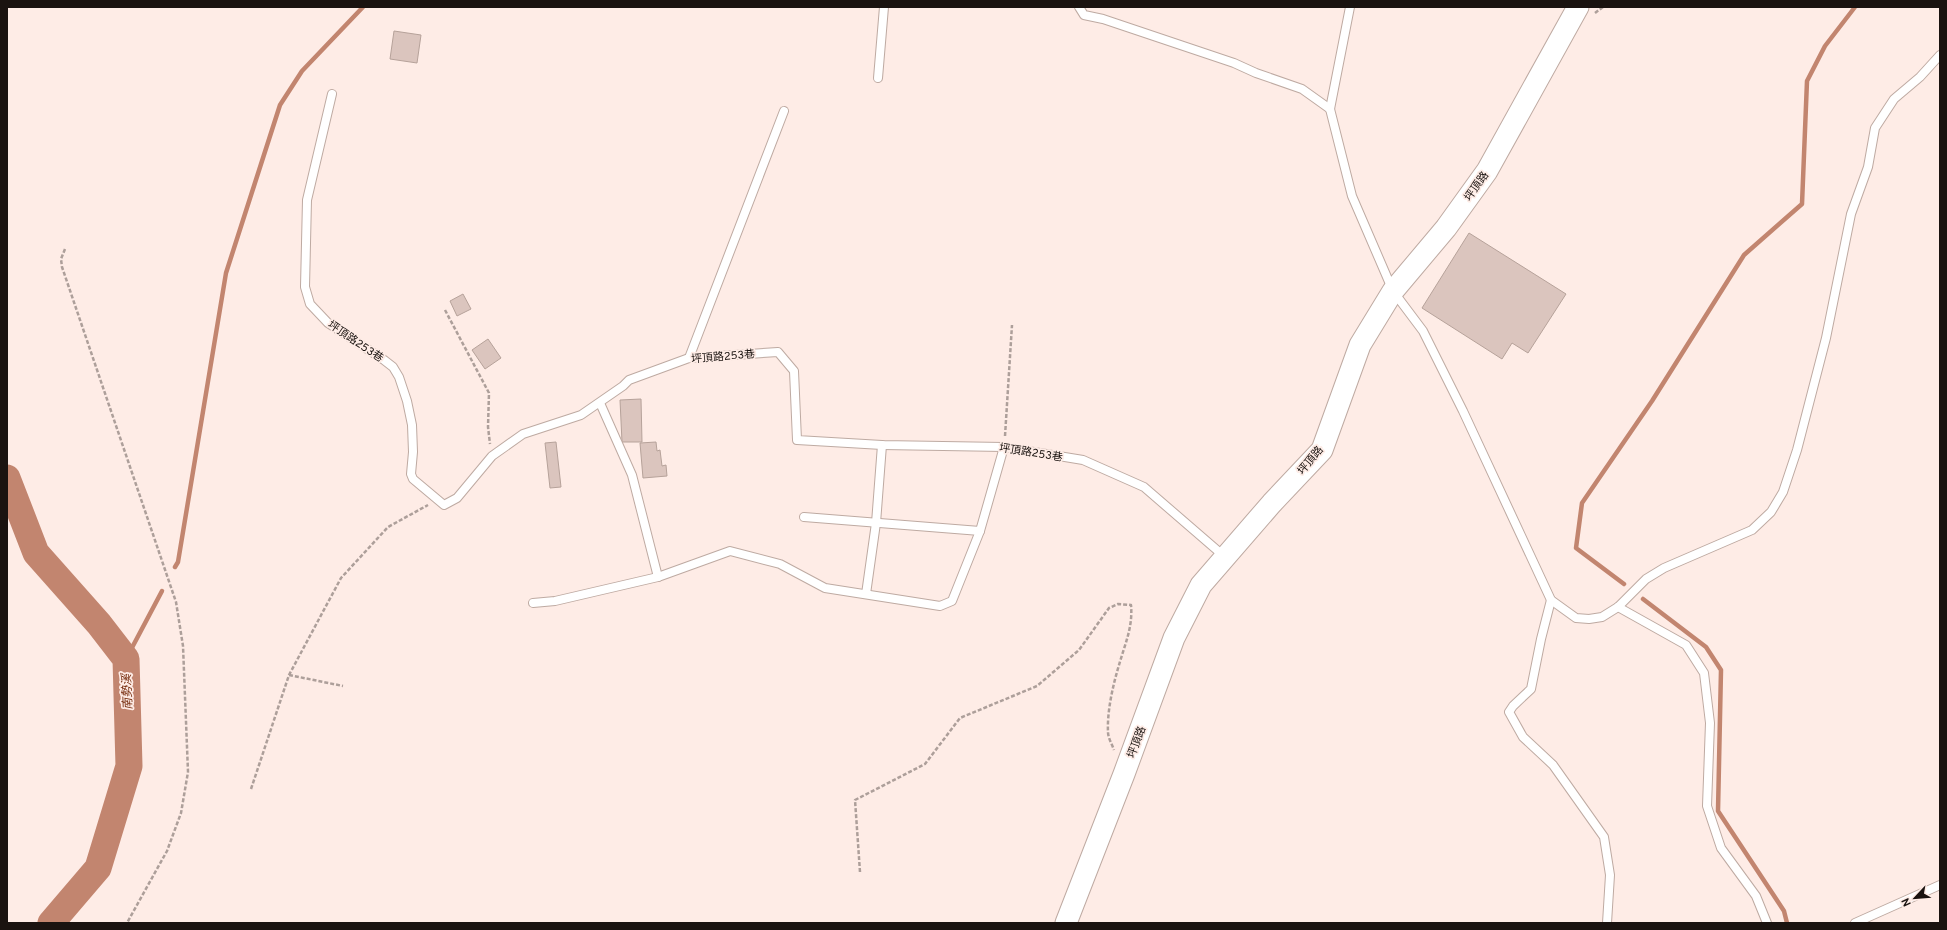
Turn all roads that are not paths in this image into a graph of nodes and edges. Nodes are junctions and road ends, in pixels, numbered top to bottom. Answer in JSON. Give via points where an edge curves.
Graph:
{"nodes":[{"id":1,"x":884,"y":7,"type":"edge"},
{"id":2,"x":1079,"y":7,"type":"edge"},
{"id":3,"x":1350,"y":7,"type":"edge"},
{"id":4,"x":1578,"y":7,"type":"edge"},
{"id":5,"x":1940,"y":55,"type":"edge"},
{"id":6,"x":878,"y":78,"type":"dead end"},
{"id":7,"x":332,"y":94,"type":"dead end"},
{"id":8,"x":1330,"y":109,"type":"junction"},
{"id":9,"x":784,"y":110,"type":"dead end"},
{"id":10,"x":1394,"y":291,"type":"junction"},
{"id":11,"x":689,"y":358,"type":"junction"},
{"id":12,"x":600,"y":403,"type":"junction"},
{"id":13,"x":882,"y":445,"type":"junction"},
{"id":14,"x":1004,"y":447,"type":"junction"},
{"id":15,"x":804,"y":517,"type":"dead end"},
{"id":16,"x":876,"y":523,"type":"junction"},
{"id":17,"x":980,"y":531,"type":"junction"},
{"id":18,"x":1225,"y":557,"type":"junction"},
{"id":19,"x":658,"y":577,"type":"junction"},
{"id":20,"x":866,"y":594,"type":"junction"},
{"id":21,"x":1552,"y":600,"type":"junction"},
{"id":22,"x":533,"y":603,"type":"dead end"},
{"id":23,"x":1618,"y":607,"type":"junction"},
{"id":24,"x":1940,"y":885,"type":"edge"},
{"id":25,"x":1066,"y":923,"type":"edge"},
{"id":26,"x":1607,"y":923,"type":"edge"},
{"id":27,"x":1767,"y":923,"type":"edge"},
{"id":28,"x":1855,"y":923,"type":"edge"}],
"edges":[{"from":1,"to":6,"type":"lane"},
{"from":2,"to":8,"type":"lane","via":[[1084,15],[1183,45],[1302,89]]},
{"from":3,"to":8,"type":"lane"},
{"from":4,"to":10,"type":"street","name":"坪頂路","via":[[1487,171],[1446,228]]},
{"from":5,"to":23,"type":"lane","via":[[1920,77],[1894,99],[1875,128],[1868,167],[1851,214],[1826,338],[1797,450],[1783,492],[1771,512],[1752,530],[1664,568],[1646,579]]},
{"from":7,"to":12,"type":"lane","name":"坪頂路253巷","via":[[307,200],[305,287],[310,304],[328,323],[393,368],[399,377],[412,425],[413,479],[444,505],[457,498],[492,456],[523,434],[581,415]]},
{"from":8,"to":10,"type":"lane","via":[[1352,196]]},
{"from":9,"to":11,"type":"lane"},
{"from":10,"to":18,"type":"street","name":"坪頂路","via":[[1360,345],[1322,450]]},
{"from":10,"to":21,"type":"lane","via":[[1422,331]]},
{"from":11,"to":12,"type":"lane","name":"坪頂路253巷","via":[[629,380]]},
{"from":11,"to":13,"type":"lane","name":"坪頂路253巷","via":[[778,352],[794,371],[797,440]]},
{"from":12,"to":19,"type":"lane","via":[[632,475]]},
{"from":13,"to":14,"type":"lane","name":"坪頂路253巷"},
{"from":13,"to":16,"type":"lane"},
{"from":14,"to":17,"type":"lane"},
{"from":14,"to":18,"type":"lane","name":"坪頂路253巷","via":[[1083,460],[1144,487]]},
{"from":15,"to":16,"type":"lane"},
{"from":16,"to":17,"type":"lane"},
{"from":16,"to":20,"type":"lane"},
{"from":17,"to":20,"type":"lane","via":[[952,602],[940,606]]},
{"from":18,"to":25,"type":"street","name":"坪頂路","via":[[1201,585],[1174,638]]},
{"from":19,"to":20,"type":"lane","via":[[730,552],[780,564],[826,588]]},
{"from":19,"to":22,"type":"lane","via":[[555,601]]},
{"from":21,"to":23,"type":"lane","via":[[1576,618],[1602,616]]},
{"from":21,"to":26,"type":"lane","via":[[1531,689],[1509,712],[1522,737],[1553,765],[1604,837],[1610,875]]},
{"from":23,"to":27,"type":"lane","via":[[1686,645],[1704,673],[1710,723],[1708,806],[1721,848],[1756,896]]},
{"from":24,"to":28,"type":"lane"}]}
